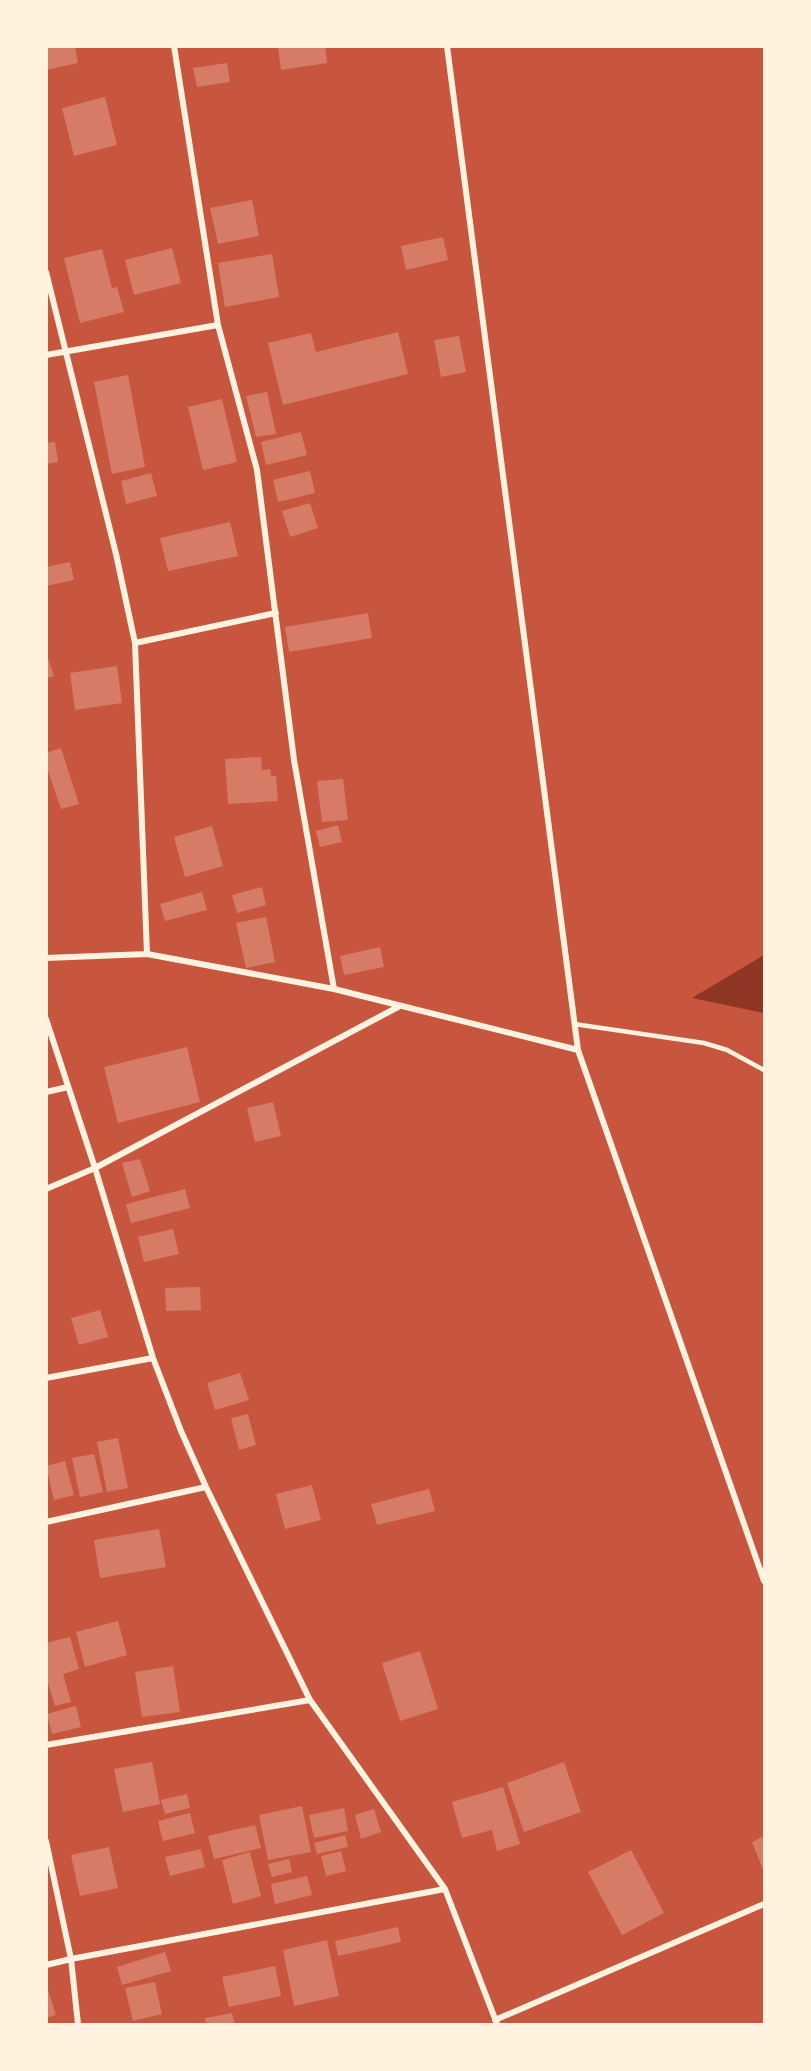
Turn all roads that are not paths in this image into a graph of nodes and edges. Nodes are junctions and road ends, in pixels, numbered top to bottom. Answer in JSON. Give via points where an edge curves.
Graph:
{"nodes":[{"id":1,"x":174,"y":46,"type":"edge"},
{"id":2,"x":447,"y":46,"type":"edge"},
{"id":3,"x":46,"y":272,"type":"edge"},
{"id":4,"x":219,"y":325,"type":"junction"},
{"id":5,"x":64,"y":351,"type":"junction"},
{"id":6,"x":46,"y":355,"type":"edge"},
{"id":7,"x":276,"y":613,"type":"junction"},
{"id":8,"x":135,"y":643,"type":"junction"},
{"id":9,"x":147,"y":954,"type":"junction"},
{"id":10,"x":46,"y":958,"type":"edge"},
{"id":11,"x":334,"y":989,"type":"junction"},
{"id":12,"x":398,"y":1007,"type":"junction"},
{"id":13,"x":46,"y":1019,"type":"edge"},
{"id":14,"x":573,"y":1024,"type":"junction"},
{"id":15,"x":578,"y":1050,"type":"junction"},
{"id":16,"x":765,"y":1070,"type":"edge"},
{"id":17,"x":68,"y":1087,"type":"junction"},
{"id":18,"x":46,"y":1092,"type":"edge"},
{"id":19,"x":95,"y":1168,"type":"junction"},
{"id":20,"x":46,"y":1189,"type":"edge"},
{"id":21,"x":153,"y":1358,"type":"junction"},
{"id":22,"x":46,"y":1378,"type":"edge"},
{"id":23,"x":206,"y":1487,"type":"junction"},
{"id":24,"x":46,"y":1522,"type":"edge"},
{"id":25,"x":765,"y":1581,"type":"edge"},
{"id":26,"x":310,"y":1700,"type":"junction"},
{"id":27,"x":46,"y":1745,"type":"edge"},
{"id":28,"x":46,"y":1841,"type":"edge"},
{"id":29,"x":445,"y":1889,"type":"junction"},
{"id":30,"x":765,"y":1904,"type":"edge"},
{"id":31,"x":71,"y":1959,"type":"junction"},
{"id":32,"x":46,"y":1965,"type":"edge"},
{"id":33,"x":496,"y":2022,"type":"edge"},
{"id":34,"x":78,"y":2025,"type":"edge"}],
"edges":[{"from":1,"to":4,"type":"street"},
{"from":2,"to":14,"type":"street"},
{"from":3,"to":5,"type":"street"},
{"from":4,"to":5,"type":"street"},
{"from":4,"to":7,"type":"street","via":[[256,470]]},
{"from":5,"to":6,"type":"street"},
{"from":5,"to":8,"type":"street"},
{"from":7,"to":8,"type":"street"},
{"from":7,"to":11,"type":"street","via":[[294,760]]},
{"from":8,"to":9,"type":"street"},
{"from":9,"to":10,"type":"street"},
{"from":9,"to":11,"type":"street"},
{"from":11,"to":12,"type":"street"},
{"from":12,"to":15,"type":"street"},
{"from":12,"to":19,"type":"street"},
{"from":13,"to":17,"type":"street"},
{"from":14,"to":15,"type":"street"},
{"from":14,"to":16,"type":"lane","via":[[704,1043]]},
{"from":15,"to":25,"type":"street"},
{"from":17,"to":18,"type":"street"},
{"from":17,"to":19,"type":"street"},
{"from":19,"to":20,"type":"street"},
{"from":19,"to":21,"type":"street"},
{"from":21,"to":22,"type":"street"},
{"from":21,"to":23,"type":"street"},
{"from":23,"to":24,"type":"street"},
{"from":23,"to":26,"type":"street"},
{"from":26,"to":27,"type":"street"},
{"from":26,"to":29,"type":"street"},
{"from":28,"to":31,"type":"street"},
{"from":29,"to":31,"type":"street"},
{"from":29,"to":33,"type":"street"},
{"from":30,"to":33,"type":"street"},
{"from":31,"to":32,"type":"street"},
{"from":31,"to":34,"type":"street"}]}
